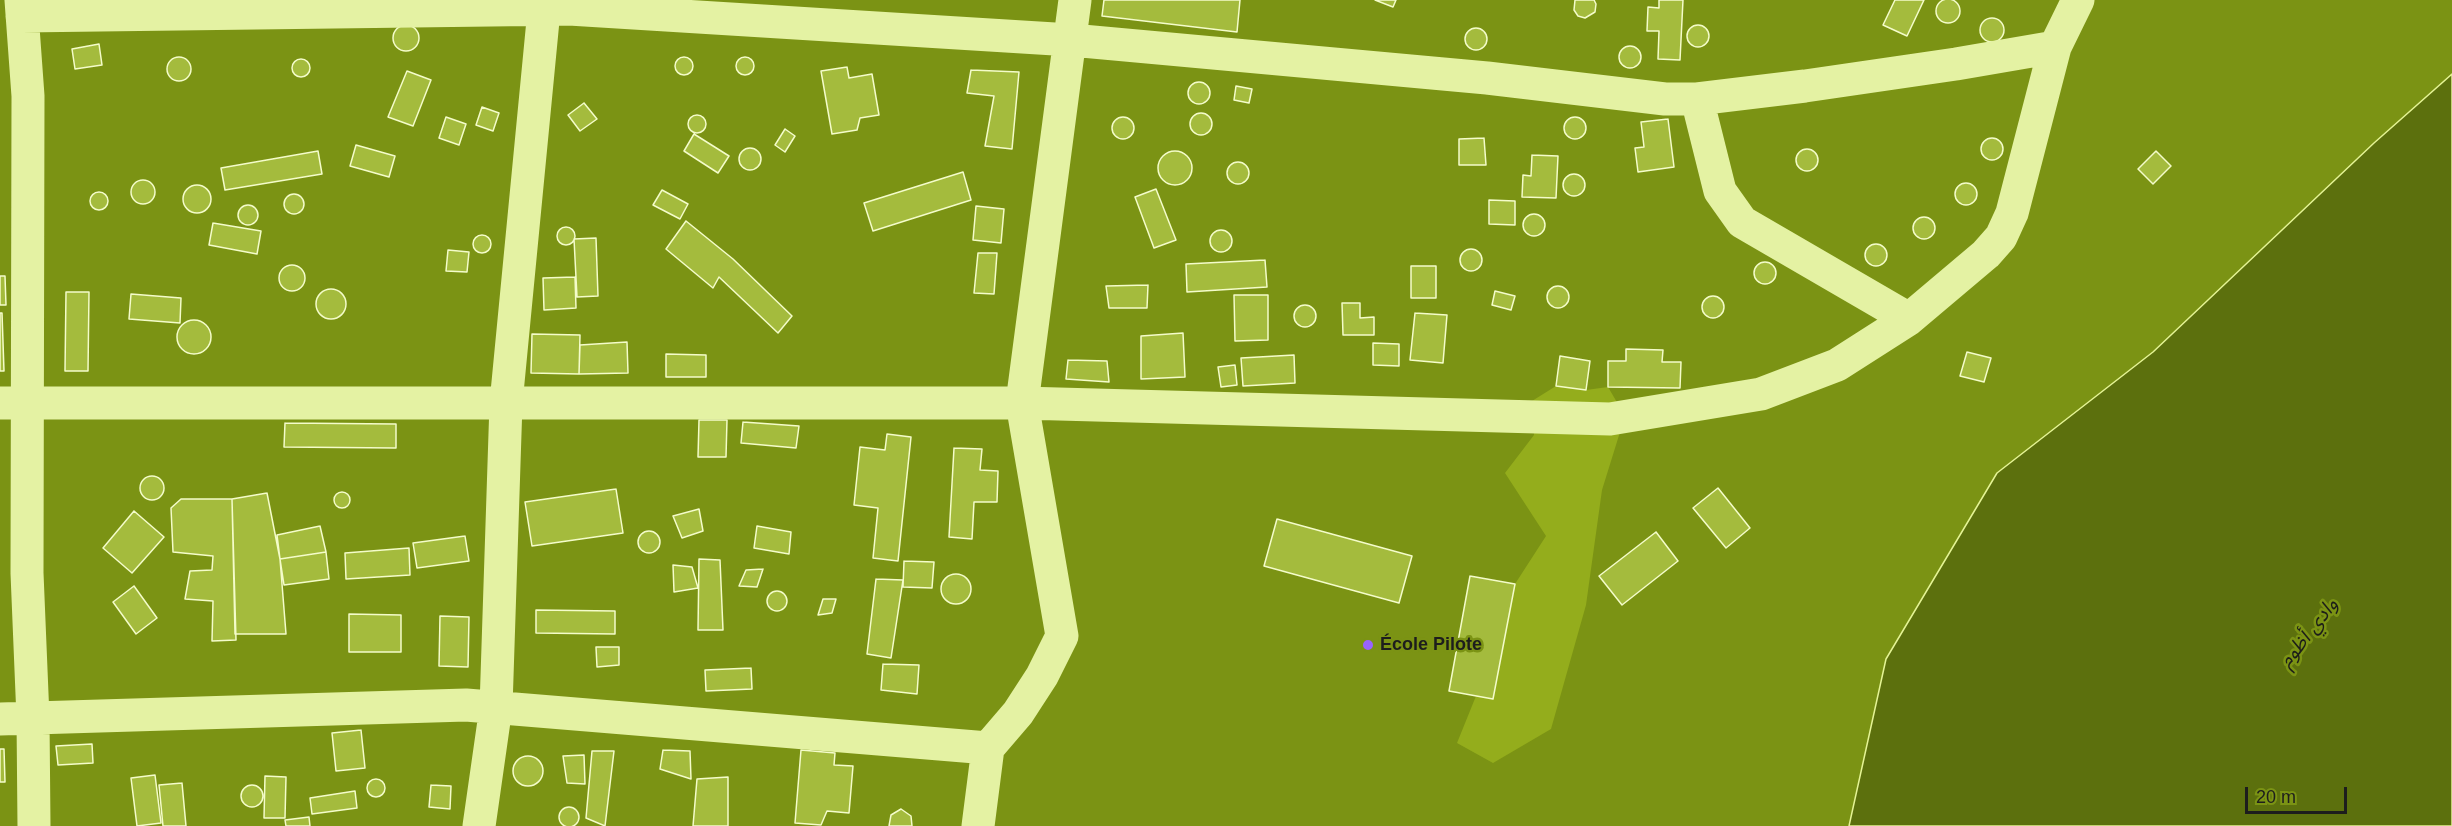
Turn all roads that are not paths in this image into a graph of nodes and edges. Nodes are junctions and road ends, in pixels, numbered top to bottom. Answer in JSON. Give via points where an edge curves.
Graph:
{"nodes":[{"id":1,"x":1075,"y":0,"type":"edge"},
{"id":2,"x":2078,"y":0,"type":"edge"},
{"id":3,"x":561,"y":6,"type":"edge"},
{"id":4,"x":21,"y":8,"type":"edge"},
{"id":5,"x":1071,"y":40,"type":"junction"},
{"id":6,"x":2055,"y":47,"type":"junction"},
{"id":7,"x":1697,"y":99,"type":"junction"},
{"id":8,"x":1909,"y":319,"type":"junction"},
{"id":9,"x":13,"y":403,"type":"edge"},
{"id":10,"x":506,"y":403,"type":"junction"},
{"id":11,"x":1022,"y":404,"type":"junction"},
{"id":12,"x":496,"y":707,"type":"junction"},
{"id":13,"x":33,"y":718,"type":"junction"},
{"id":14,"x":0,"y":719,"type":"edge"},
{"id":15,"x":988,"y":748,"type":"junction"},
{"id":16,"x":34,"y":826,"type":"edge"},
{"id":17,"x":479,"y":826,"type":"edge"},
{"id":18,"x":978,"y":826,"type":"edge"}],
"edges":[{"from":1,"to":5,"type":"street"},
{"from":2,"to":6,"type":"street"},
{"from":3,"to":4,"type":"street"},
{"from":3,"to":5,"type":"street"},
{"from":3,"to":10,"type":"street"},
{"from":4,"to":9,"type":"street","via":[[28,96]]},
{"from":5,"to":7,"type":"street","via":[[1487,78],[1665,99]]},
{"from":5,"to":11,"type":"street"},
{"from":6,"to":7,"type":"street","via":[[1817,85]]},
{"from":6,"to":8,"type":"street","via":[[2012,213],[2001,237]]},
{"from":7,"to":8,"type":"street","via":[[1720,191],[1742,222]]},
{"from":8,"to":11,"type":"street","via":[[1837,365],[1761,394],[1610,418]]},
{"from":9,"to":10,"type":"street"},
{"from":9,"to":13,"type":"street","via":[[27,573]]},
{"from":10,"to":11,"type":"street"},
{"from":10,"to":12,"type":"street"},
{"from":11,"to":15,"type":"street","via":[[1062,636],[1042,676]]},
{"from":12,"to":13,"type":"street"},
{"from":12,"to":15,"type":"street"},
{"from":12,"to":17,"type":"street"},
{"from":13,"to":14,"type":"street"},
{"from":13,"to":16,"type":"street"},
{"from":15,"to":18,"type":"street"}]}
